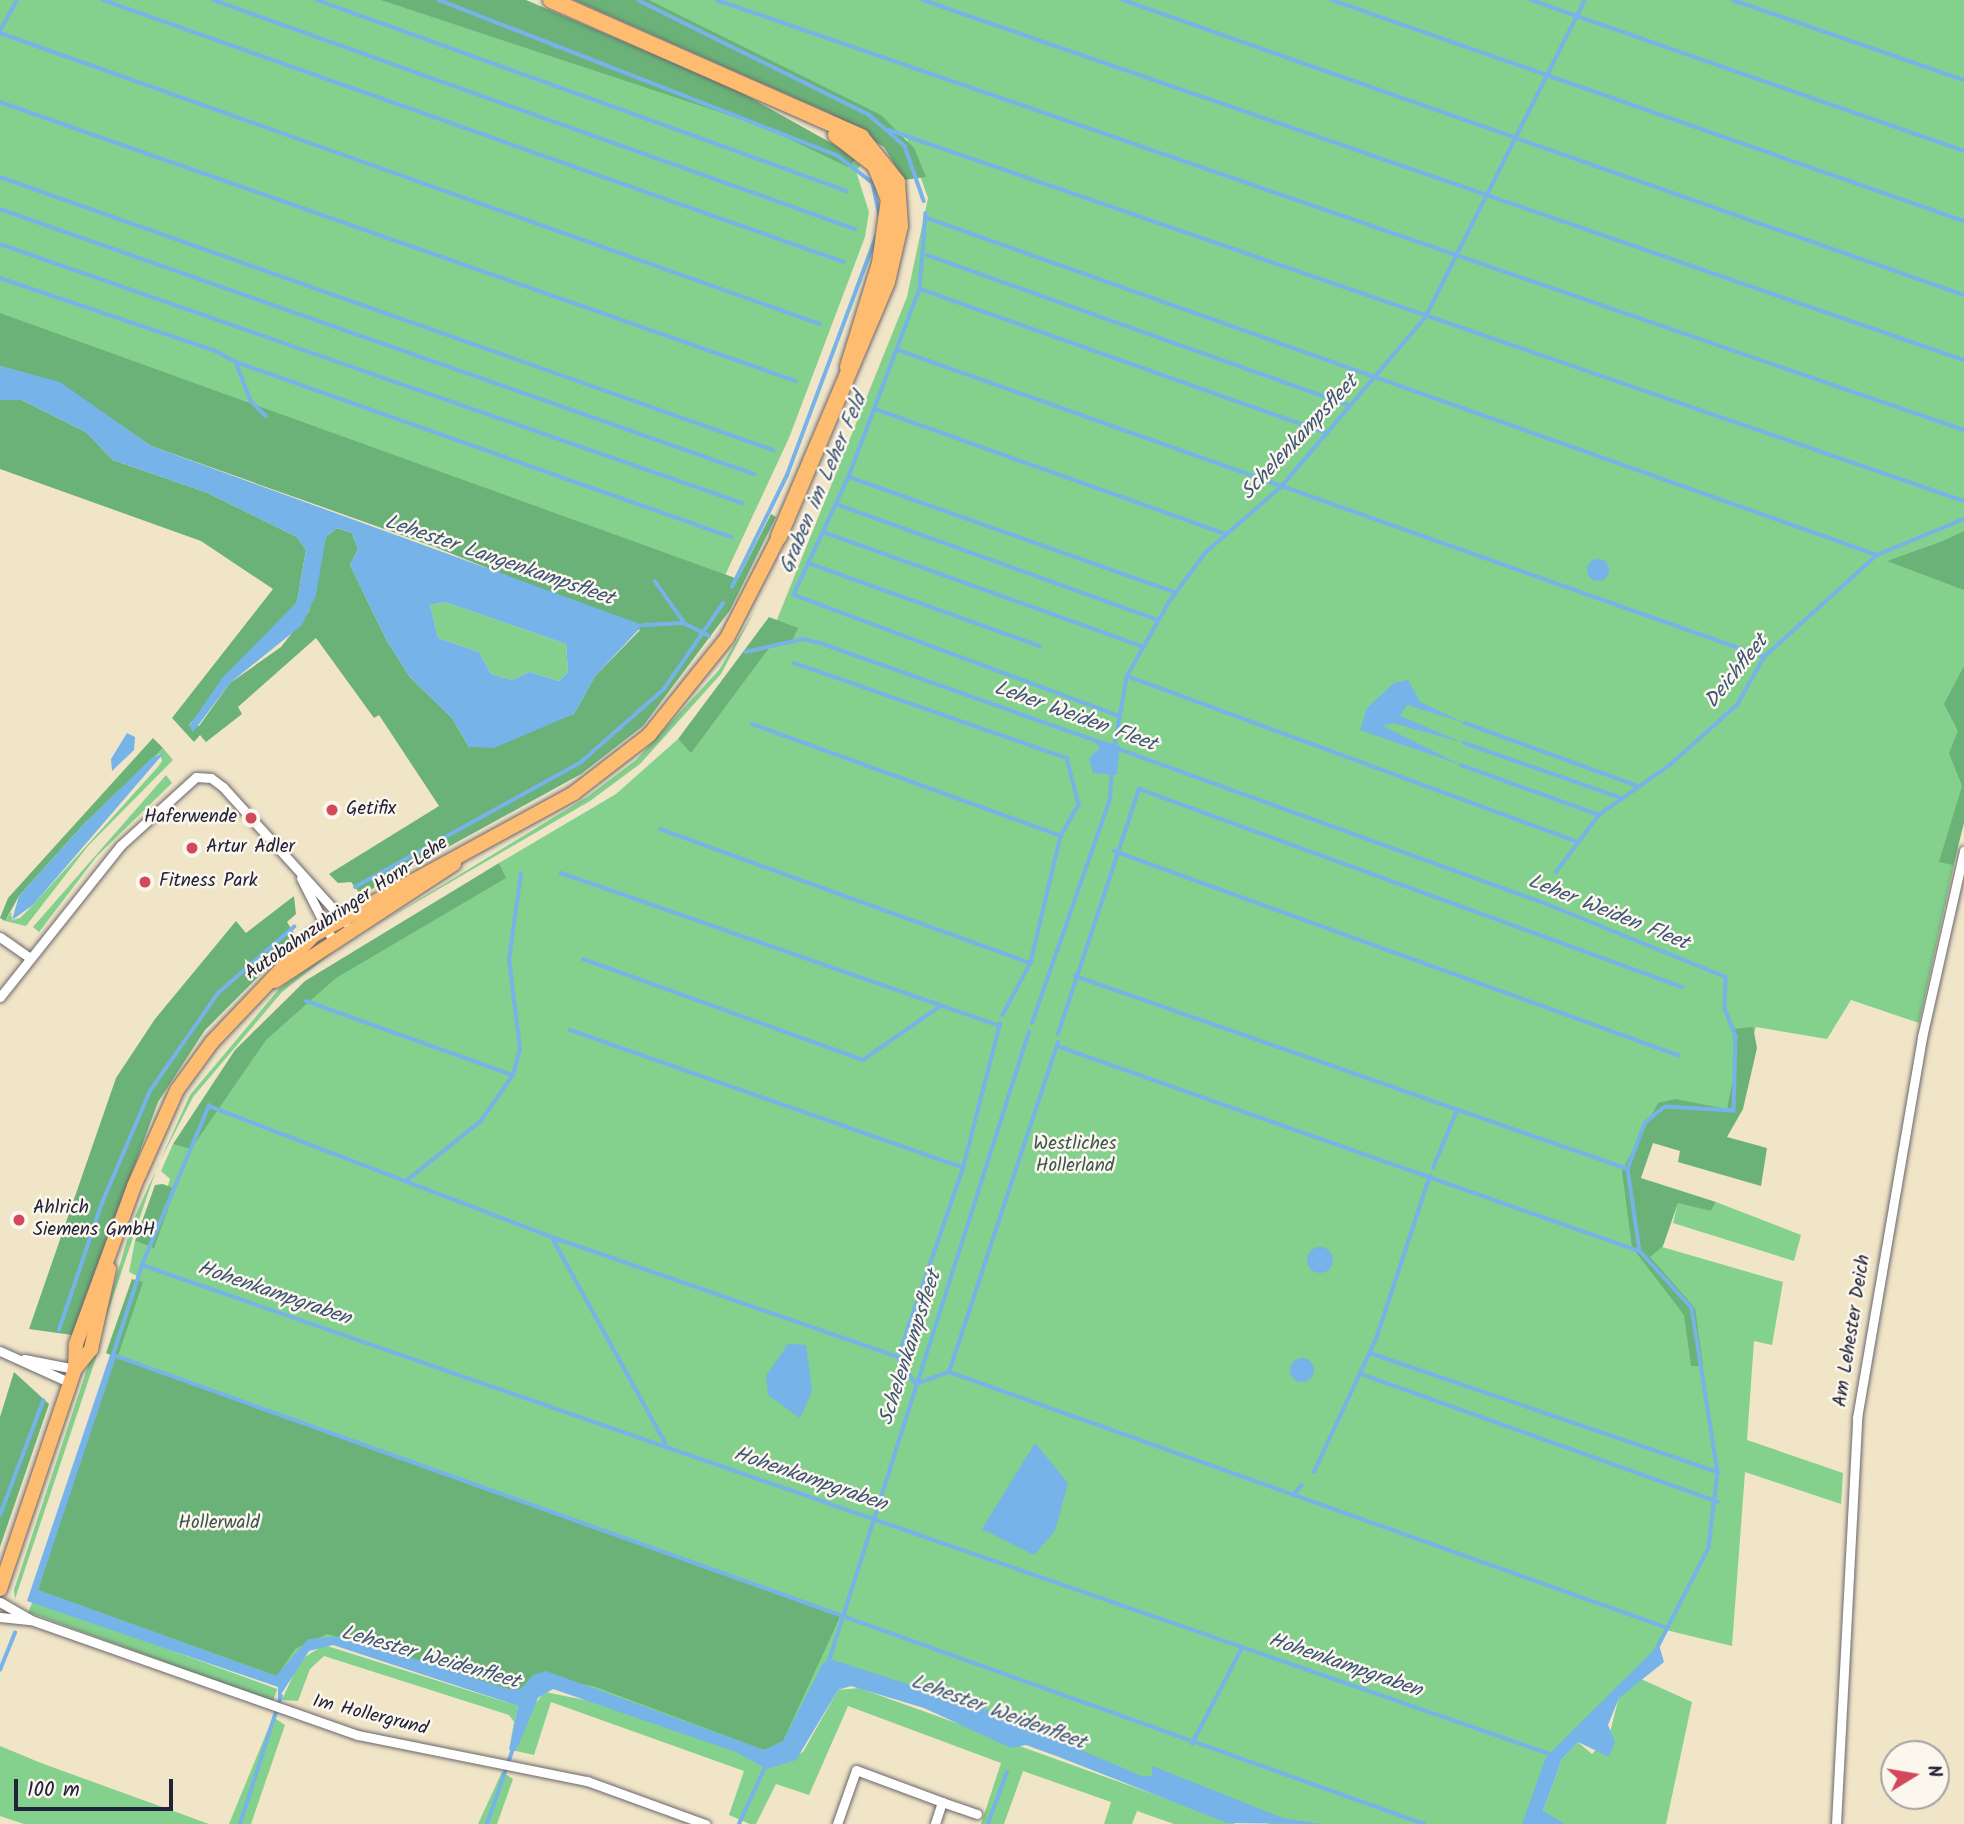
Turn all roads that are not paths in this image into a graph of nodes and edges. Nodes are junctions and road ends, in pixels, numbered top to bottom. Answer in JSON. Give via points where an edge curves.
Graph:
{"nodes":[{"id":1,"x":551,"y":0,"type":"edge"},
{"id":2,"x":779,"y":537,"type":"joint"},
{"id":3,"x":1964,"y":851,"type":"edge"},
{"id":4,"x":466,"y":854,"type":"junction"},
{"id":5,"x":299,"y":873,"type":"junction"},
{"id":6,"x":341,"y":917,"type":"junction"},
{"id":7,"x":325,"y":928,"type":"junction"},
{"id":8,"x":349,"y":930,"type":"junction"},
{"id":9,"x":0,"y":937,"type":"edge"},
{"id":10,"x":333,"y":941,"type":"junction"},
{"id":11,"x":27,"y":956,"type":"junction"},
{"id":12,"x":0,"y":997,"type":"edge"},
{"id":13,"x":250,"y":998,"type":"junction"},
{"id":14,"x":0,"y":1351,"type":"edge"},
{"id":15,"x":22,"y":1359,"type":"junction"},
{"id":16,"x":73,"y":1376,"type":"junction"},
{"id":17,"x":0,"y":1589,"type":"edge"},
{"id":18,"x":0,"y":1602,"type":"edge"},
{"id":19,"x":0,"y":1617,"type":"edge"},
{"id":20,"x":31,"y":1620,"type":"junction"},
{"id":21,"x":942,"y":1802,"type":"junction"},
{"id":22,"x":977,"y":1814,"type":"dead end"},
{"id":23,"x":705,"y":1824,"type":"edge"},
{"id":24,"x":837,"y":1824,"type":"edge"},
{"id":25,"x":935,"y":1824,"type":"edge"},
{"id":26,"x":1836,"y":1824,"type":"edge"}],
"edges":[{"from":1,"to":2,"type":"highway","name":"Autobahnzubringer Horn-Lehe","via":[[877,150],[902,203],[887,282]]},
{"from":2,"to":4,"type":"main road","name":"Autobahnzubringer Horn-Lehe","via":[[727,638],[649,736],[574,793]]},
{"from":3,"to":26,"type":"street","name":"Am Lehester Deich","via":[[1922,1037],[1857,1418]]},
{"from":4,"to":6,"type":"main road","name":"Autobahnzubringer Horn-Lehe"},
{"from":4,"to":8,"type":"main road","name":"Autobahnzubringer Horn-Lehe"},
{"from":5,"to":6,"type":"street"},
{"from":5,"to":7,"type":"street"},
{"from":5,"to":11,"type":"street","via":[[223,787],[211,778],[196,777],[150,814]]},
{"from":6,"to":7,"type":"main road","name":"Autobahnzubringer Horn-Lehe"},
{"from":6,"to":8,"type":"street"},
{"from":7,"to":10,"type":"street"},
{"from":7,"to":13,"type":"main road","name":"Autobahnzubringer Horn-Lehe"},
{"from":8,"to":10,"type":"main road","name":"Autobahnzubringer Horn-Lehe"},
{"from":9,"to":11,"type":"street"},
{"from":10,"to":13,"type":"main road","name":"Autobahnzubringer Horn-Lehe"},
{"from":11,"to":12,"type":"street"},
{"from":13,"to":16,"type":"main road","name":"Autobahnzubringer Horn-Lehe","via":[[177,1090],[76,1344]]},
{"from":14,"to":15,"type":"street"},
{"from":15,"to":16,"type":"street"},
{"from":15,"to":16,"type":"street"},
{"from":16,"to":17,"type":"main road","name":"Autobahnzubringer Horn-Lehe"},
{"from":18,"to":20,"type":"street","name":"Im Hollergrund"},
{"from":19,"to":20,"type":"street","name":"Im Hollergrund"},
{"from":20,"to":23,"type":"street","name":"Im Hollergrund","via":[[358,1735],[587,1781]]},
{"from":21,"to":22,"type":"street"},
{"from":21,"to":24,"type":"street","via":[[856,1770]]},
{"from":21,"to":25,"type":"street"}]}
